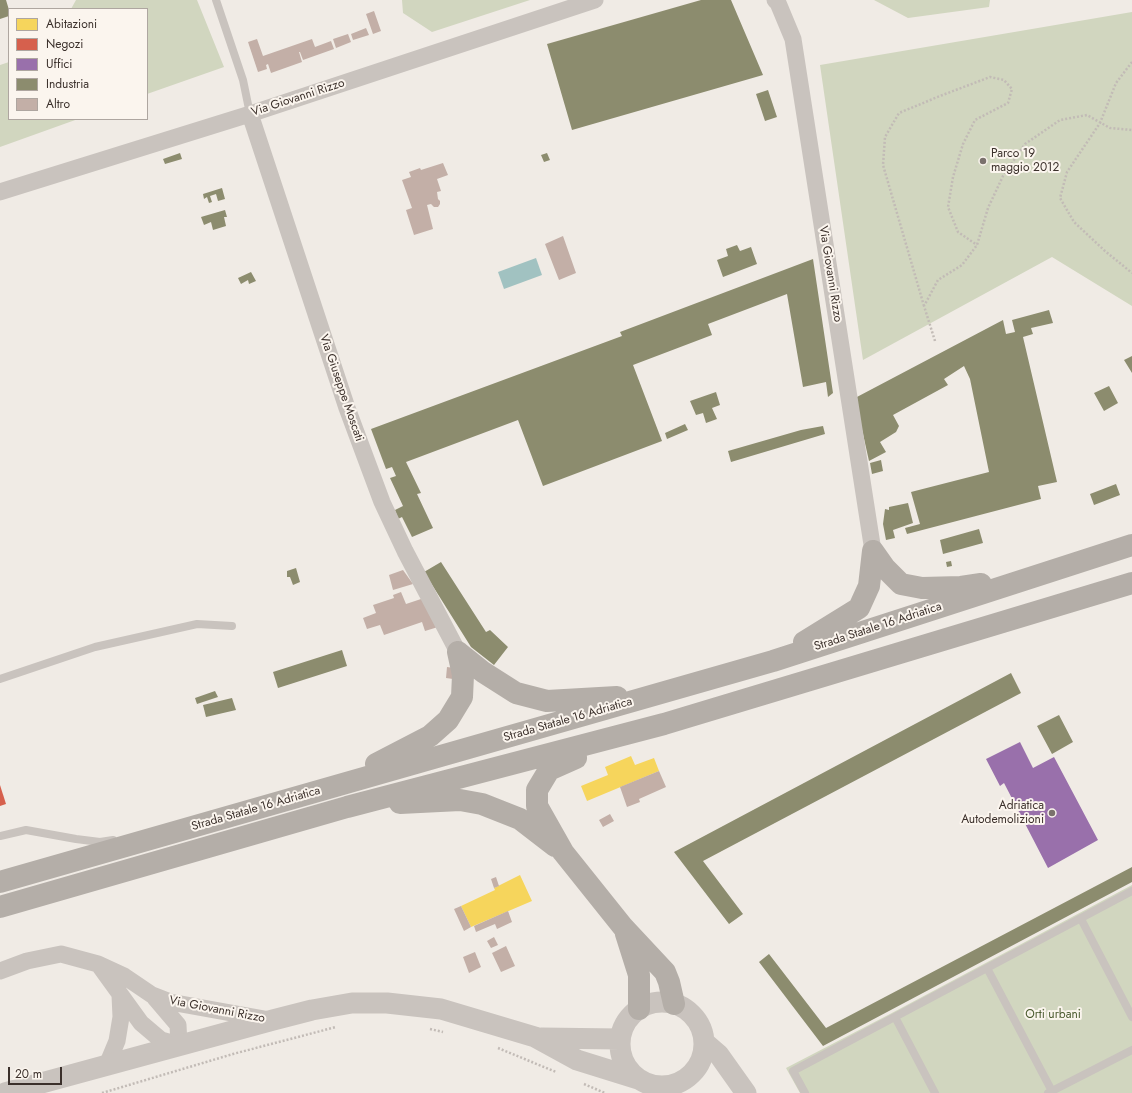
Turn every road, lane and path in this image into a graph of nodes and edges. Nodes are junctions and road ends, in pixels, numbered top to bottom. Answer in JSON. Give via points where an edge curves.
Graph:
{"nodes":[{"id":1,"x":216,"y":0,"type":"edge"},
{"id":2,"x":595,"y":0,"type":"edge"},
{"id":3,"x":775,"y":0,"type":"edge"},
{"id":4,"x":1132,"y":62,"type":"edge"},
{"id":5,"x":250,"y":114,"type":"junction"},
{"id":6,"x":1100,"y":123,"type":"junction"},
{"id":7,"x":1132,"y":130,"type":"edge"},
{"id":8,"x":0,"y":192,"type":"edge"},
{"id":9,"x":977,"y":245,"type":"junction"},
{"id":10,"x":1132,"y":273,"type":"edge"},
{"id":11,"x":924,"y":306,"type":"junction"},
{"id":12,"x":935,"y":341,"type":"dead end"},
{"id":13,"x":1132,"y":545,"type":"edge"},
{"id":14,"x":873,"y":551,"type":"junction"},
{"id":15,"x":1041,"y":574,"type":"junction"},
{"id":16,"x":1132,"y":583,"type":"edge"},
{"id":17,"x":232,"y":626,"type":"dead end"},
{"id":18,"x":458,"y":652,"type":"junction"},
{"id":19,"x":773,"y":661,"type":"junction"},
{"id":20,"x":0,"y":680,"type":"edge"},
{"id":21,"x":658,"y":694,"type":"junction"},
{"id":22,"x":664,"y":724,"type":"junction"},
{"id":23,"x":339,"y":785,"type":"junction"},
{"id":24,"x":347,"y":807,"type":"junction"},
{"id":25,"x":0,"y":836,"type":"edge"},
{"id":26,"x":166,"y":836,"type":"junction"},
{"id":27,"x":563,"y":852,"type":"junction"},
{"id":28,"x":0,"y":882,"type":"edge"},
{"id":29,"x":1132,"y":891,"type":"edge"},
{"id":30,"x":0,"y":907,"type":"edge"},
{"id":31,"x":1081,"y":919,"type":"junction"},
{"id":32,"x":623,"y":927,"type":"junction"},
{"id":33,"x":98,"y":964,"type":"junction"},
{"id":34,"x":987,"y":968,"type":"junction"},
{"id":35,"x":0,"y":971,"type":"edge"},
{"id":36,"x":152,"y":994,"type":"junction"},
{"id":37,"x":120,"y":995,"type":"junction"},
{"id":38,"x":674,"y":1004,"type":"junction"},
{"id":39,"x":639,"y":1009,"type":"junction"},
{"id":40,"x":895,"y":1017,"type":"junction"},
{"id":41,"x":1132,"y":1017,"type":"edge"},
{"id":42,"x":273,"y":1020,"type":"junction"},
{"id":43,"x":342,"y":1026,"type":"dead end"},
{"id":44,"x":425,"y":1028,"type":"dead end"},
{"id":45,"x":447,"y":1032,"type":"dead end"},
{"id":46,"x":535,"y":1038,"type":"junction"},
{"id":47,"x":620,"y":1039,"type":"junction"},
{"id":48,"x":704,"y":1042,"type":"junction"},
{"id":49,"x":179,"y":1045,"type":"junction"},
{"id":50,"x":497,"y":1048,"type":"dead end"},
{"id":51,"x":1132,"y":1050,"type":"edge"},
{"id":52,"x":107,"y":1065,"type":"junction"},
{"id":53,"x":562,"y":1075,"type":"dead end"},
{"id":54,"x":638,"y":1079,"type":"junction"},
{"id":55,"x":584,"y":1084,"type":"dead end"},
{"id":56,"x":677,"y":1089,"type":"edge"},
{"id":57,"x":1051,"y":1092,"type":"edge"},
{"id":58,"x":5,"y":1093,"type":"edge"},
{"id":59,"x":102,"y":1093,"type":"edge"},
{"id":60,"x":605,"y":1093,"type":"edge"},
{"id":61,"x":746,"y":1093,"type":"edge"},
{"id":62,"x":805,"y":1093,"type":"edge"},
{"id":63,"x":935,"y":1093,"type":"edge"}],
"edges":[{"from":1,"to":5,"type":"lane","via":[[243,80]]},
{"from":2,"to":5,"type":"street","name":"Via Giovanni Rizzo"},
{"from":3,"to":14,"type":"street","name":"Via Giovanni Rizzo","via":[[792,39]]},
{"from":4,"to":6,"type":"path","via":[[1116,83]]},
{"from":5,"to":8,"type":"street","name":"Via Giovanni Rizzo"},
{"from":5,"to":18,"type":"street","name":"Via Giuseppe Moscati","via":[[347,408],[382,502],[404,551]]},
{"from":6,"to":7,"type":"path","via":[[1110,128]]},
{"from":6,"to":9,"type":"path","via":[[1087,115],[1060,120],[1025,144],[1003,176],[988,208]]},
{"from":6,"to":10,"type":"path","via":[[1067,172],[1060,198],[1074,222]]},
{"from":9,"to":11,"type":"path","via":[[962,265],[938,280]]},
{"from":9,"to":11,"type":"path","via":[[958,232],[948,207],[953,177],[963,144],[975,120],[1008,103],[1012,89],[1004,80],[990,77],[899,113],[885,137],[883,165]]},
{"from":11,"to":12,"type":"path"},
{"from":13,"to":15,"type":"highway","name":"Strada Statale 16 Adriatica"},
{"from":14,"to":15,"type":"highway","via":[[900,584],[922,588],[960,587]]},
{"from":14,"to":19,"type":"highway","via":[[869,586],[859,608]]},
{"from":15,"to":19,"type":"highway","name":"Strada Statale 16 Adriatica"},
{"from":16,"to":22,"type":"highway","name":"Strada Statale 16 Adriatica"},
{"from":17,"to":20,"type":"lane","via":[[197,624],[95,648]]},
{"from":18,"to":21,"type":"highway","via":[[483,672],[516,692],[547,701]]},
{"from":18,"to":23,"type":"highway","via":[[463,675],[462,697],[448,720],[430,736]]},
{"from":19,"to":21,"type":"highway","name":"Strada Statale 16 Adriatica"},
{"from":21,"to":23,"type":"highway","name":"Strada Statale 16 Adriatica"},
{"from":22,"to":24,"type":"highway","name":"Strada Statale 16 Adriatica"},
{"from":22,"to":27,"type":"highway","via":[[549,770],[537,790],[537,806]]},
{"from":23,"to":26,"type":"highway","name":"Strada Statale 16 Adriatica"},
{"from":24,"to":27,"type":"highway","via":[[460,800],[482,804],[520,819]]},
{"from":24,"to":30,"type":"highway","name":"Strada Statale 16 Adriatica"},
{"from":25,"to":26,"type":"lane","via":[[26,830],[100,842]]},
{"from":26,"to":28,"type":"highway","name":"Strada Statale 16 Adriatica"},
{"from":27,"to":32,"type":"highway"},
{"from":29,"to":31,"type":"lane"},
{"from":31,"to":34,"type":"lane"},
{"from":31,"to":41,"type":"lane"},
{"from":32,"to":38,"type":"highway","via":[[665,972]]},
{"from":32,"to":39,"type":"highway","via":[[639,975]]},
{"from":33,"to":35,"type":"street","name":"Via Giovanni Rizzo","via":[[61,954],[27,961]]},
{"from":33,"to":36,"type":"street","name":"Via Giovanni Rizzo","via":[[124,976]]},
{"from":33,"to":37,"type":"street"},
{"from":34,"to":40,"type":"lane"},
{"from":34,"to":57,"type":"lane"},
{"from":36,"to":42,"type":"street","name":"Via Giovanni Rizzo","via":[[170,1002]]},
{"from":36,"to":49,"type":"street","via":[[178,1025]]},
{"from":37,"to":49,"type":"street","via":[[141,1022],[162,1040]]},
{"from":37,"to":52,"type":"street","via":[[121,1017],[117,1042]]},
{"from":38,"to":39,"type":"street","via":[[662,1002]]},
{"from":38,"to":48,"type":"street","via":[[684,1008],[695,1018]]},
{"from":39,"to":47,"type":"street","via":[[623,1027]]},
{"from":40,"to":62,"type":"lane","via":[[793,1071]]},
{"from":40,"to":63,"type":"lane"},
{"from":42,"to":46,"type":"street","via":[[352,1003],[387,1003],[441,1009]]},
{"from":42,"to":49,"type":"street"},
{"from":43,"to":59,"type":"path","via":[[233,1054]]},
{"from":44,"to":45,"type":"path"},
{"from":46,"to":47,"type":"street"},
{"from":46,"to":54,"type":"street","via":[[577,1060]]},
{"from":47,"to":54,"type":"street","via":[[620,1051],[624,1062]]},
{"from":48,"to":56,"type":"street","via":[[702,1056],[696,1069]]},
{"from":48,"to":61,"type":"street","via":[[719,1055]]},
{"from":49,"to":52,"type":"street"},
{"from":50,"to":53,"type":"path"},
{"from":51,"to":57,"type":"lane"},
{"from":52,"to":58,"type":"street"},
{"from":54,"to":56,"type":"street","via":[[649,1085]]},
{"from":55,"to":60,"type":"path"}]}
